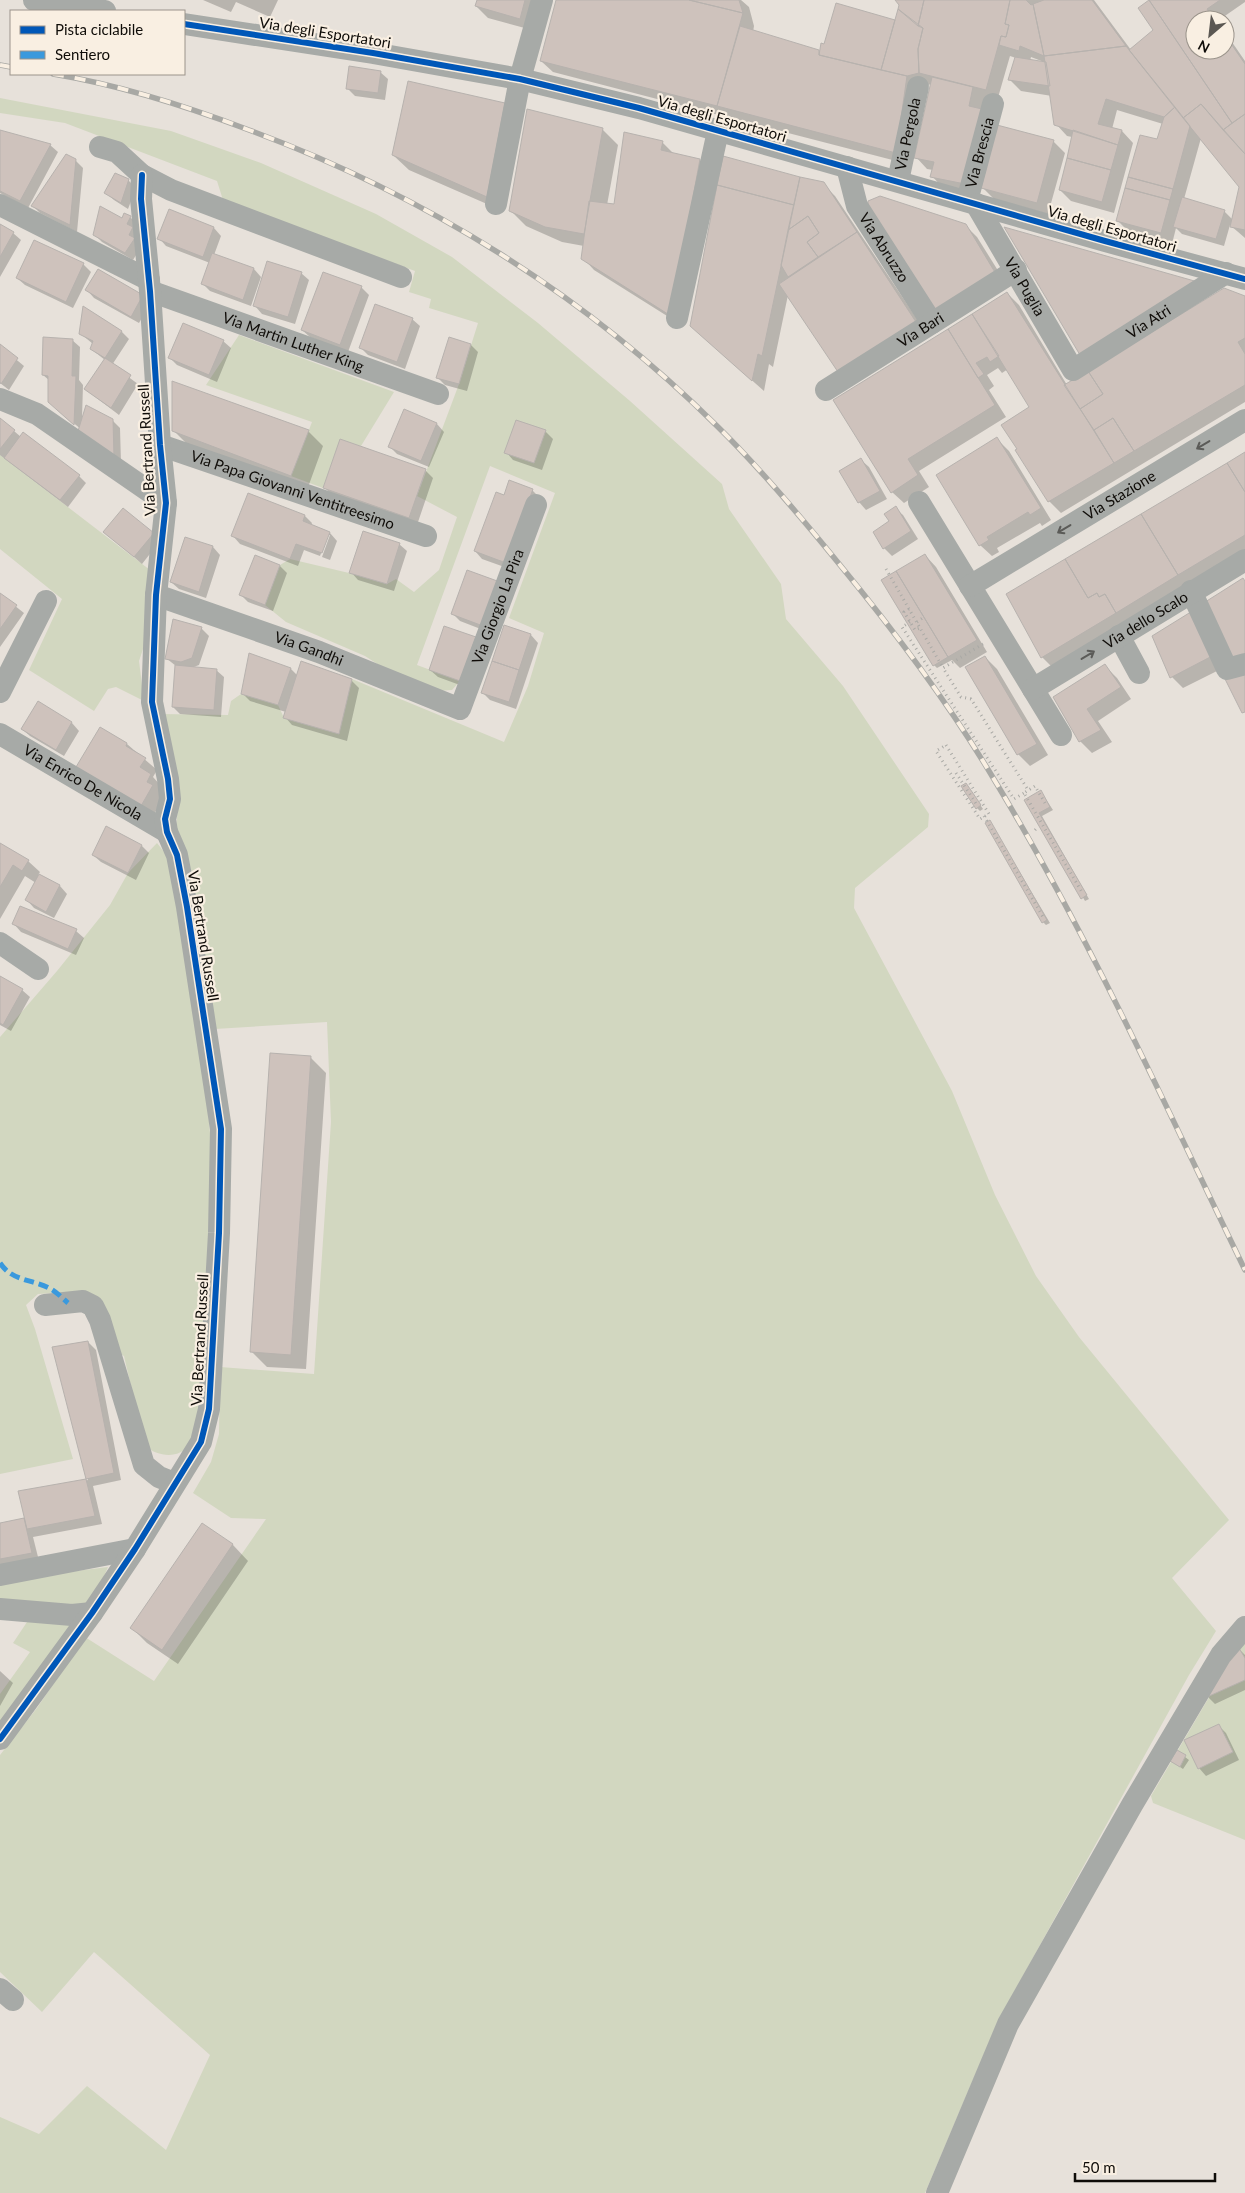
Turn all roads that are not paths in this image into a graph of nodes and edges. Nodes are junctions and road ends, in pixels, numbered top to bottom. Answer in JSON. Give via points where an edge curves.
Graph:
{"nodes":[{"id":1,"x":34,"y":0,"type":"edge"},
{"id":2,"x":542,"y":0,"type":"edge"},
{"id":3,"x":99,"y":10,"type":"edge"},
{"id":4,"x":185,"y":24,"type":"edge"},
{"id":5,"x":520,"y":79,"type":"junction"},
{"id":6,"x":918,"y":87,"type":"dead end"},
{"id":7,"x":992,"y":104,"type":"dead end"},
{"id":8,"x":718,"y":131,"type":"junction"},
{"id":9,"x":100,"y":147,"type":"dead end"},
{"id":10,"x":847,"y":167,"type":"junction"},
{"id":11,"x":142,"y":175,"type":"junction"},
{"id":12,"x":898,"y":181,"type":"junction"},
{"id":13,"x":972,"y":202,"type":"junction"},
{"id":14,"x":496,"y":204,"type":"dead end"},
{"id":15,"x":0,"y":205,"type":"edge"},
{"id":16,"x":1016,"y":270,"type":"junction"},
{"id":17,"x":1236,"y":276,"type":"edge"},
{"id":18,"x":401,"y":277,"type":"dead end"},
{"id":19,"x":149,"y":285,"type":"junction"},
{"id":20,"x":677,"y":318,"type":"dead end"},
{"id":21,"x":932,"y":323,"type":"junction"},
{"id":22,"x":1073,"y":370,"type":"joint"},
{"id":23,"x":826,"y":390,"type":"dead end"},
{"id":24,"x":438,"y":394,"type":"dead end"},
{"id":25,"x":0,"y":398,"type":"edge"},
{"id":26,"x":1245,"y":420,"type":"edge"},
{"id":27,"x":160,"y":445,"type":"junction"},
{"id":28,"x":919,"y":502,"type":"dead end"},
{"id":29,"x":166,"y":503,"type":"junction"},
{"id":30,"x":536,"y":505,"type":"dead end"},
{"id":31,"x":426,"y":536,"type":"dead end"},
{"id":32,"x":1244,"y":563,"type":"edge"},
{"id":33,"x":970,"y":586,"type":"junction"},
{"id":34,"x":1191,"y":591,"type":"junction"},
{"id":35,"x":156,"y":595,"type":"junction"},
{"id":36,"x":46,"y":601,"type":"dead end"},
{"id":37,"x":1119,"y":636,"type":"junction"},
{"id":38,"x":1245,"y":664,"type":"edge"},
{"id":39,"x":1139,"y":673,"type":"dead end"},
{"id":40,"x":1039,"y":684,"type":"junction"},
{"id":41,"x":0,"y":692,"type":"edge"},
{"id":42,"x":460,"y":709,"type":"joint"},
{"id":43,"x":0,"y":734,"type":"edge"},
{"id":44,"x":1061,"y":735,"type":"dead end"},
{"id":45,"x":166,"y":832,"type":"junction"},
{"id":46,"x":0,"y":943,"type":"edge"},
{"id":47,"x":38,"y":969,"type":"dead end"},
{"id":48,"x":45,"y":1305,"type":"dead end"},
{"id":49,"x":174,"y":1483,"type":"junction"},
{"id":50,"x":135,"y":1549,"type":"junction"},
{"id":51,"x":0,"y":1574,"type":"edge"},
{"id":52,"x":0,"y":1609,"type":"edge"},
{"id":53,"x":92,"y":1613,"type":"junction"},
{"id":54,"x":1245,"y":1627,"type":"edge"},
{"id":55,"x":0,"y":1739,"type":"edge"},
{"id":56,"x":937,"y":2193,"type":"edge"}],
"edges":[{"from":1,"to":3,"type":"street"},
{"from":2,"to":5,"type":"street"},
{"from":4,"to":5,"type":"street","name":"Via degli Esportatori","via":[[373,52]]},
{"from":5,"to":8,"type":"street","name":"Via degli Esportatori"},
{"from":5,"to":14,"type":"street"},
{"from":6,"to":12,"type":"street","name":"Via Pergola"},
{"from":7,"to":13,"type":"street","name":"Via Brescia"},
{"from":8,"to":10,"type":"street","name":"Via degli Esportatori"},
{"from":8,"to":20,"type":"street"},
{"from":9,"to":11,"type":"street","via":[[117,152]]},
{"from":10,"to":12,"type":"street","name":"Via degli Esportatori"},
{"from":10,"to":21,"type":"street","name":"Via Abruzzo","via":[[857,206]]},
{"from":11,"to":18,"type":"street","via":[[171,190]]},
{"from":11,"to":19,"type":"street","name":"Via Bertrand Russell","via":[[141,199]]},
{"from":12,"to":13,"type":"street","name":"Via degli Esportatori"},
{"from":13,"to":16,"type":"street","name":"Via Puglia"},
{"from":13,"to":17,"type":"street","name":"Via degli Esportatori"},
{"from":15,"to":19,"type":"street","name":"Via Martin Luther King"},
{"from":16,"to":21,"type":"street","name":"Via Bari"},
{"from":16,"to":22,"type":"street","name":"Via Puglia"},
{"from":17,"to":22,"type":"street","name":"Via Atri"},
{"from":19,"to":24,"type":"street","name":"Via Martin Luther King"},
{"from":19,"to":27,"type":"street","name":"Via Bertrand Russell"},
{"from":21,"to":23,"type":"street","name":"Via Bari"},
{"from":25,"to":29,"type":"street","via":[[37,414]]},
{"from":26,"to":33,"type":"street","name":"Via Stazione","one_way":true},
{"from":27,"to":29,"type":"street","name":"Via Bertrand Russell"},
{"from":27,"to":31,"type":"street","name":"Via Papa Giovanni Ventitreesimo"},
{"from":28,"to":33,"type":"street"},
{"from":29,"to":35,"type":"street","name":"Via Bertrand Russell"},
{"from":30,"to":42,"type":"street","name":"Via Giorgio La Pira"},
{"from":32,"to":34,"type":"street","name":"Via dello Scalo"},
{"from":33,"to":40,"type":"street","via":[[999,634]]},
{"from":34,"to":37,"type":"street","name":"Via dello Scalo"},
{"from":34,"to":38,"type":"street","via":[[1227,669]]},
{"from":35,"to":42,"type":"street","name":"Via Gandhi","via":[[319,652]]},
{"from":35,"to":45,"type":"street","name":"Via Bertrand Russell","via":[[152,702],[168,779],[170,799],[165,819]]},
{"from":36,"to":41,"type":"street"},
{"from":37,"to":39,"type":"street"},
{"from":40,"to":37,"type":"street","name":"Via dello Scalo","one_way":true},
{"from":40,"to":44,"type":"street"},
{"from":43,"to":45,"type":"street","name":"Via Enrico De Nicola"},
{"from":45,"to":49,"type":"street","name":"Via Bertrand Russell","via":[[176,854],[187,907],[221,1129],[209,1410],[201,1442]]},
{"from":46,"to":47,"type":"street"},
{"from":48,"to":49,"type":"street","via":[[83,1301],[93,1306],[144,1465],[159,1477]]},
{"from":49,"to":50,"type":"street","name":"Via Bertrand Russell"},
{"from":50,"to":51,"type":"street"},
{"from":50,"to":53,"type":"street","name":"Via Bertrand Russell"},
{"from":52,"to":53,"type":"street","via":[[72,1615]]},
{"from":53,"to":55,"type":"street","name":"Via Bertrand Russell"},
{"from":54,"to":56,"type":"street","via":[[1216,1663],[1008,2024]]}]}
